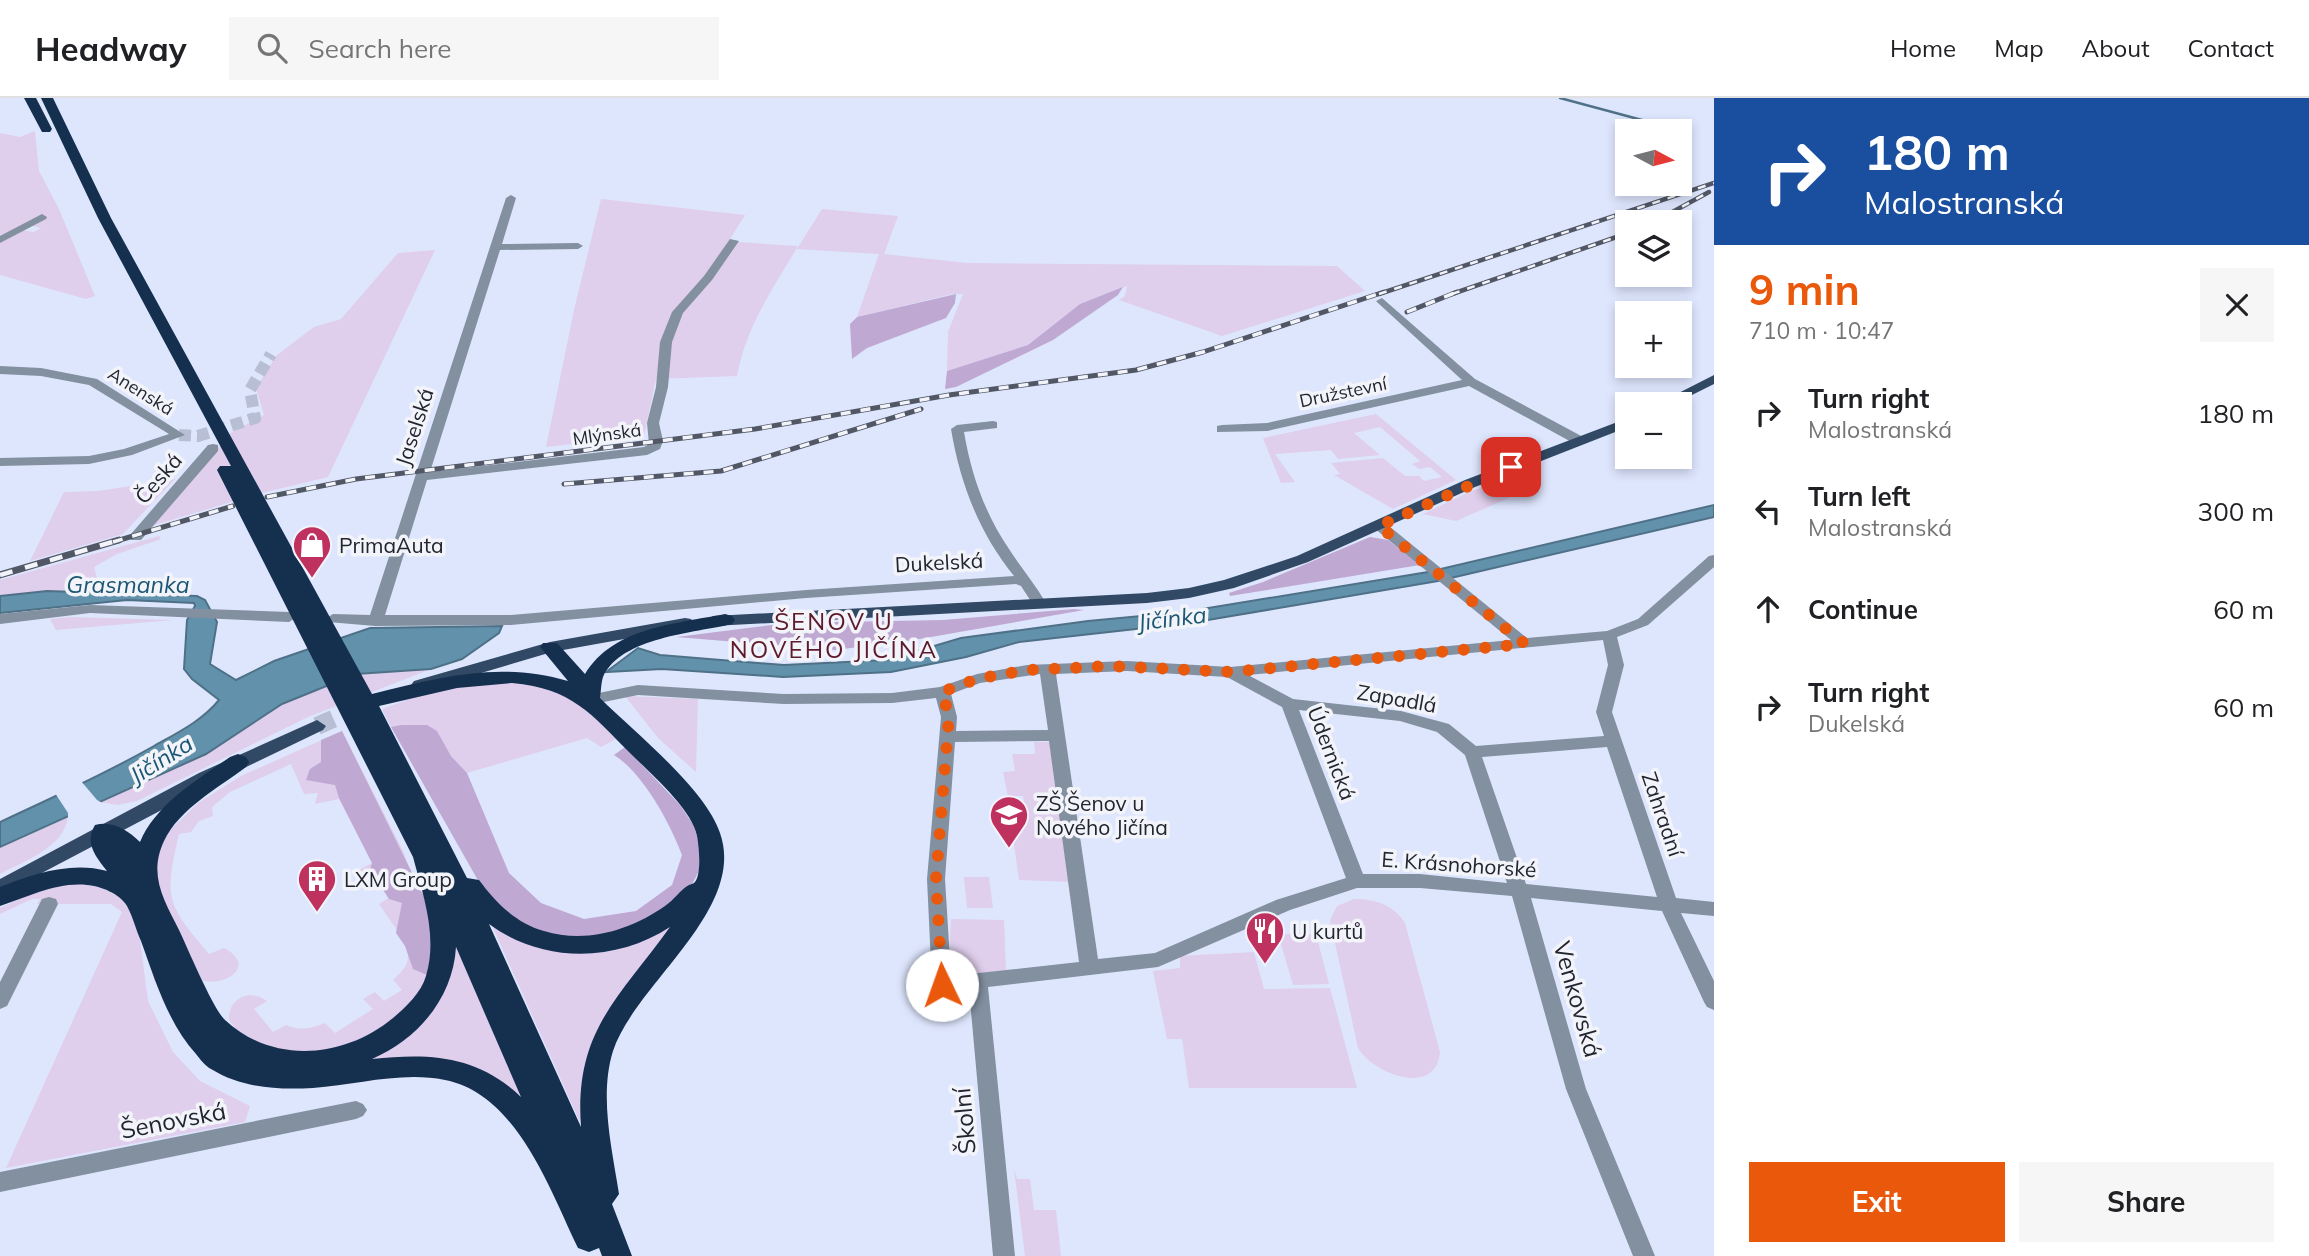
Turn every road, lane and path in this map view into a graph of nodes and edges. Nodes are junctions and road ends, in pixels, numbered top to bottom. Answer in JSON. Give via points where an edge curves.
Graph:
{"nodes":[{"id":1,"x":30,"y":98,"type":"edge"},
{"id":2,"x":47,"y":98,"type":"edge"},
{"id":3,"x":511,"y":198,"type":"dead end"},
{"id":4,"x":42,"y":217,"type":"dead end"},
{"id":5,"x":0,"y":240,"type":"edge"},
{"id":6,"x":734,"y":241,"type":"dead end"},
{"id":7,"x":579,"y":246,"type":"dead end"},
{"id":8,"x":495,"y":247,"type":"junction"},
{"id":9,"x":1382,"y":301,"type":"dead end"},
{"id":10,"x":0,"y":370,"type":"edge"},
{"id":11,"x":1714,"y":379,"type":"edge"},
{"id":12,"x":1471,"y":383,"type":"junction"},
{"id":13,"x":1688,"y":392,"type":"edge"},
{"id":14,"x":201,"y":406,"type":"junction"},
{"id":15,"x":993,"y":425,"type":"dead end"},
{"id":16,"x":1615,"y":427,"type":"edge"},
{"id":17,"x":1222,"y":429,"type":"dead end"},
{"id":18,"x":1580,"y":441,"type":"junction"},
{"id":19,"x":213,"y":448,"type":"dead end"},
{"id":20,"x":0,"y":462,"type":"edge"},
{"id":21,"x":420,"y":477,"type":"junction"},
{"id":22,"x":1379,"y":526,"type":"junction"},
{"id":23,"x":135,"y":537,"type":"dead end"},
{"id":24,"x":1714,"y":559,"type":"edge"},
{"id":25,"x":1426,"y":564,"type":"joint"},
{"id":26,"x":1018,"y":579,"type":"junction"},
{"id":27,"x":1031,"y":604,"type":"junction"},
{"id":28,"x":289,"y":617,"type":"dead end"},
{"id":29,"x":0,"y":619,"type":"edge"},
{"id":30,"x":333,"y":619,"type":"dead end"},
{"id":31,"x":725,"y":620,"type":"junction"},
{"id":32,"x":375,"y":621,"type":"junction"},
{"id":33,"x":1609,"y":635,"type":"junction"},
{"id":34,"x":1525,"y":644,"type":"junction"},
{"id":35,"x":546,"y":648,"type":"junction"},
{"id":36,"x":1047,"y":669,"type":"junction"},
{"id":37,"x":1230,"y":672,"type":"junction"},
{"id":38,"x":942,"y":692,"type":"junction"},
{"id":39,"x":583,"y":693,"type":"junction"},
{"id":40,"x":377,"y":700,"type":"joint"},
{"id":41,"x":1289,"y":704,"type":"junction"},
{"id":42,"x":317,"y":726,"type":"tunnel mouth"},
{"id":43,"x":1057,"y":735,"type":"junction"},
{"id":44,"x":947,"y":737,"type":"junction"},
{"id":45,"x":1614,"y":741,"type":"junction"},
{"id":46,"x":1472,"y":752,"type":"junction"},
{"id":47,"x":238,"y":762,"type":"junction"},
{"id":48,"x":103,"y":831,"type":"junction"},
{"id":49,"x":433,"y":852,"type":"junction"},
{"id":50,"x":1356,"y":881,"type":"junction"},
{"id":51,"x":707,"y":882,"type":"junction"},
{"id":52,"x":0,"y":888,"type":"edge"},
{"id":53,"x":1519,"y":890,"type":"junction"},
{"id":54,"x":142,"y":895,"type":"junction"},
{"id":55,"x":0,"y":897,"type":"edge"},
{"id":56,"x":49,"y":904,"type":"dead end"},
{"id":57,"x":1670,"y":906,"type":"junction"},
{"id":58,"x":1714,"y":909,"type":"edge"},
{"id":59,"x":1090,"y":968,"type":"junction"},
{"id":60,"x":978,"y":981,"type":"junction"},
{"id":61,"x":0,"y":1001,"type":"edge"},
{"id":62,"x":1714,"y":1002,"type":"edge"},
{"id":63,"x":356,"y":1110,"type":"dead end"},
{"id":64,"x":0,"y":1182,"type":"edge"},
{"id":65,"x":602,"y":1245,"type":"edge"},
{"id":66,"x":1003,"y":1256,"type":"edge"},
{"id":67,"x":1644,"y":1256,"type":"edge"}],
"edges":[{"from":1,"to":14,"type":"highway"},
{"from":2,"to":14,"type":"highway"},
{"from":3,"to":8,"type":"street","name":"Jaselská"},
{"from":4,"to":5,"type":"street"},
{"from":6,"to":21,"type":"street","name":"Mlýnská","via":[[678,312],[666,342],[653,423],[655,446],[647,451]]},
{"from":7,"to":8,"type":"street"},
{"from":8,"to":21,"type":"street","name":"Jaselská"},
{"from":9,"to":12,"type":"street"},
{"from":10,"to":20,"type":"street","name":"Anenská","via":[[93,382],[179,435],[89,460]]},
{"from":11,"to":13,"type":"main road"},
{"from":12,"to":17,"type":"street","name":"Družstevní","via":[[1266,427]]},
{"from":12,"to":18,"type":"street"},
{"from":14,"to":49,"type":"highway"},
{"from":15,"to":26,"type":"street","via":[[957,429],[962,463],[984,522]]},
{"from":16,"to":18,"type":"main road"},
{"from":18,"to":22,"type":"main road","via":[[1464,486]]},
{"from":19,"to":23,"type":"street","name":"Česká"},
{"from":21,"to":32,"type":"street","name":"Jaselská"},
{"from":22,"to":25,"type":"street"},
{"from":22,"to":27,"type":"main road","via":[[1229,586],[1168,596]]},
{"from":24,"to":33,"type":"street","via":[[1643,622]]},
{"from":25,"to":34,"type":"street"},
{"from":26,"to":27,"type":"street","name":"Dukelská","via":[[1018,591]]},
{"from":26,"to":32,"type":"street","name":"Dukelská","via":[[524,619]]},
{"from":27,"to":31,"type":"main road"},
{"from":28,"to":29,"type":"street","via":[[90,610]]},
{"from":30,"to":32,"type":"street","name":"Dukelská"},
{"from":31,"to":35,"type":"main road","via":[[654,627]]},
{"from":31,"to":39,"type":"highway","via":[[622,646],[602,663]]},
{"from":33,"to":34,"type":"street"},
{"from":33,"to":45,"type":"street","name":"Zahradní","via":[[1616,665],[1604,712]]},
{"from":34,"to":37,"type":"street"},
{"from":35,"to":39,"type":"highway","via":[[542,659],[546,669]]},
{"from":35,"to":40,"type":"main road"},
{"from":36,"to":37,"type":"street","via":[[1119,666]]},
{"from":36,"to":38,"type":"street","via":[[977,679]]},
{"from":36,"to":43,"type":"street"},
{"from":37,"to":41,"type":"street","name":"Údernická"},
{"from":38,"to":39,"type":"street","via":[[892,698],[784,699],[638,690]]},
{"from":38,"to":44,"type":"street","via":[[949,716]]},
{"from":39,"to":40,"type":"highway","via":[[522,677],[493,676]]},
{"from":39,"to":51,"type":"highway","via":[[704,823],[712,847]]},
{"from":41,"to":46,"type":"street","name":"Zapadlá","via":[[1401,716],[1443,728]]},
{"from":41,"to":50,"type":"street","name":"Údernická"},
{"from":42,"to":47,"type":"main road"},
{"from":43,"to":44,"type":"street"},
{"from":43,"to":59,"type":"street"},
{"from":44,"to":60,"type":"street","name":"E. Krásnohorské","via":[[936,879],[942,985]]},
{"from":45,"to":46,"type":"street"},
{"from":45,"to":57,"type":"street","name":"Zahradní"},
{"from":46,"to":53,"type":"street","name":"Venkovská"},
{"from":47,"to":48,"type":"main road"},
{"from":47,"to":54,"type":"highway","via":[[154,835],[144,862]]},
{"from":48,"to":52,"type":"main road"},
{"from":48,"to":54,"type":"highway","via":[[102,844]]},
{"from":49,"to":51,"type":"highway","via":[[497,917],[530,935],[570,945],[607,943],[657,926],[681,910]]},
{"from":49,"to":54,"type":"highway","via":[[444,934],[441,970],[432,992],[393,1035],[356,1055],[330,1061],[274,1059],[220,1033]]},
{"from":49,"to":65,"type":"highway"},
{"from":50,"to":53,"type":"street","name":"E. Krásnohorské","via":[[1420,881]]},
{"from":50,"to":59,"type":"street","name":"E. Krásnohorské","via":[[1283,905],[1158,961]]},
{"from":51,"to":65,"type":"highway","via":[[685,929],[627,999],[600,1052],[594,1085]]},
{"from":53,"to":57,"type":"street","name":"E. Krásnohorské"},
{"from":53,"to":67,"type":"street","name":"Venkovská","via":[[1576,1089]]},
{"from":54,"to":55,"type":"highway","via":[[85,877],[52,878]]},
{"from":54,"to":65,"type":"highway","via":[[193,1034],[220,1060],[256,1075],[280,1078],[414,1065],[443,1067],[476,1078],[508,1100],[528,1124]]},
{"from":56,"to":61,"type":"street"},
{"from":57,"to":58,"type":"street","name":"E. Krásnohorské"},
{"from":57,"to":62,"type":"street","name":"Zahradní"},
{"from":59,"to":60,"type":"street","name":"E. Krásnohorské"},
{"from":60,"to":66,"type":"street","name":"Školní"},
{"from":63,"to":64,"type":"street","name":"Šenovská"}]}
